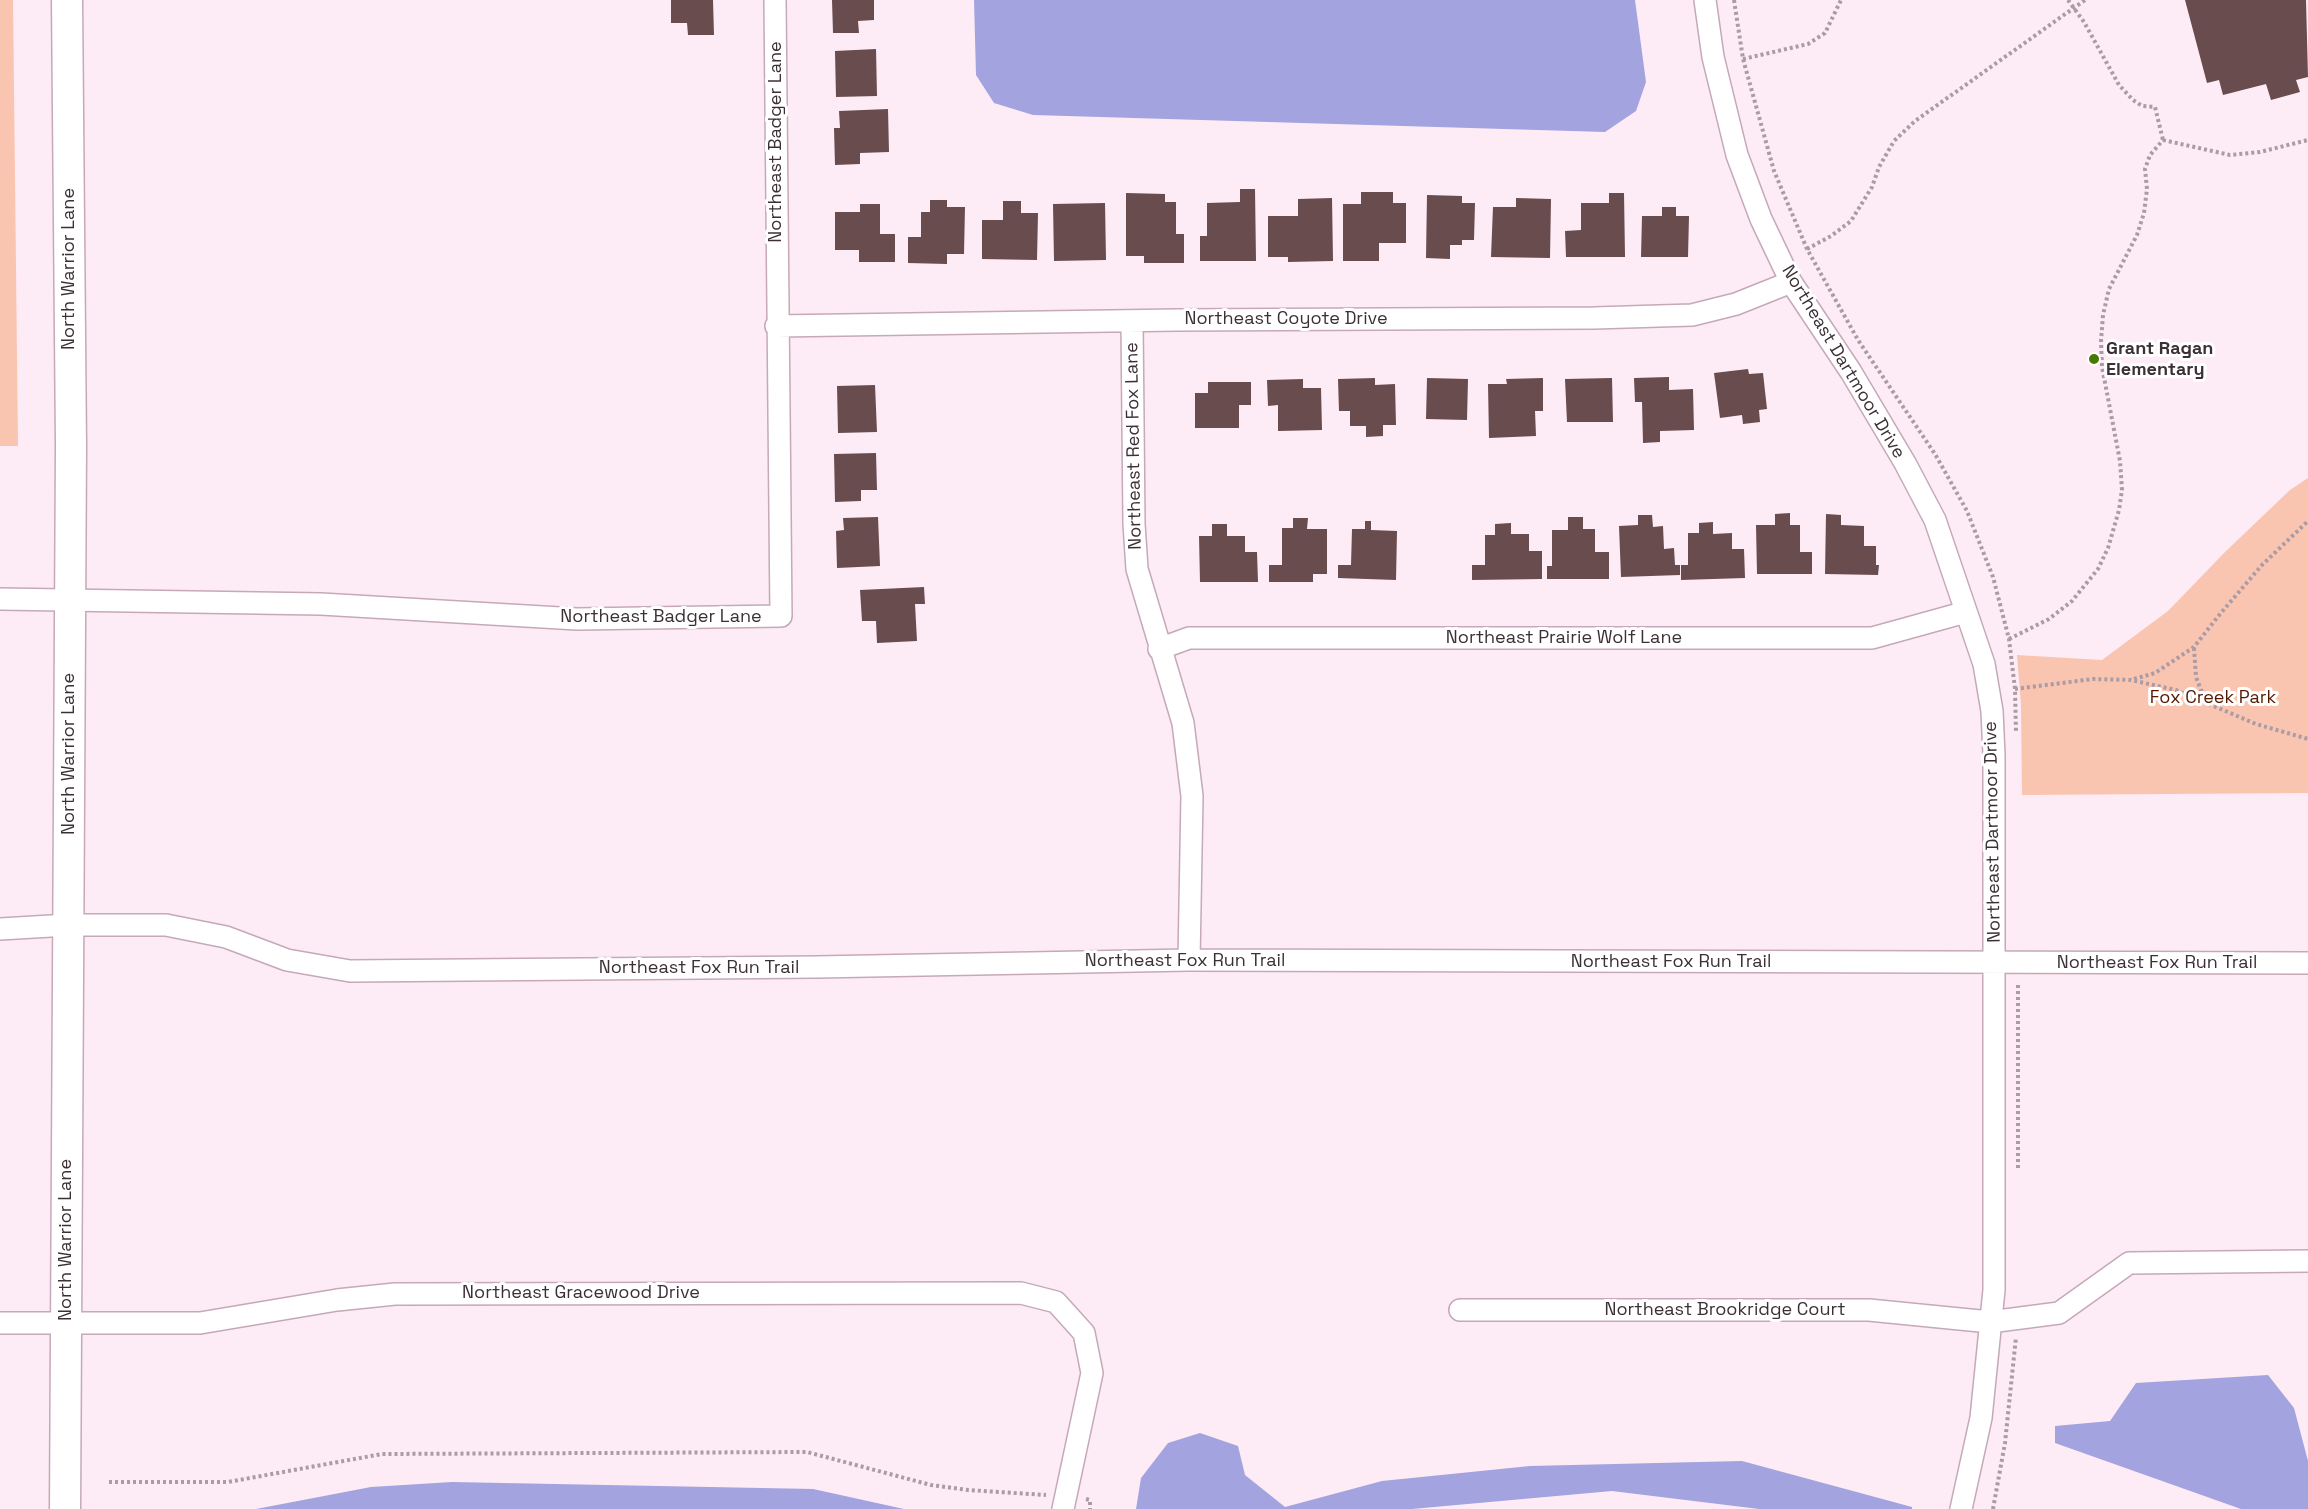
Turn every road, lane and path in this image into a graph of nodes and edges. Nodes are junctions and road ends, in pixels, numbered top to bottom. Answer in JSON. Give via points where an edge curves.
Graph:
{"nodes":[{"id":1,"x":67,"y":0,"type":"edge"},
{"id":2,"x":775,"y":0,"type":"edge"},
{"id":3,"x":1705,"y":0,"type":"edge"},
{"id":4,"x":1734,"y":0,"type":"edge"},
{"id":5,"x":1841,"y":0,"type":"edge"},
{"id":6,"x":2068,"y":0,"type":"edge"},
{"id":7,"x":2085,"y":0,"type":"edge"},
{"id":8,"x":2074,"y":8,"type":"junction"},
{"id":9,"x":1743,"y":59,"type":"junction"},
{"id":10,"x":2163,"y":140,"type":"junction"},
{"id":11,"x":2308,"y":140,"type":"edge"},
{"id":12,"x":1807,"y":249,"type":"junction"},
{"id":13,"x":1791,"y":282,"type":"junction"},
{"id":14,"x":1132,"y":321,"type":"junction"},
{"id":15,"x":776,"y":326,"type":"junction"},
{"id":16,"x":2308,"y":521,"type":"edge"},
{"id":17,"x":0,"y":599,"type":"edge"},
{"id":18,"x":70,"y":601,"type":"junction"},
{"id":19,"x":1966,"y":612,"type":"junction"},
{"id":20,"x":2010,"y":639,"type":"junction"},
{"id":21,"x":2194,"y":647,"type":"junction"},
{"id":22,"x":1159,"y":649,"type":"junction"},
{"id":23,"x":2131,"y":680,"type":"junction"},
{"id":24,"x":2016,"y":689,"type":"junction"},
{"id":25,"x":2213,"y":706,"type":"junction"},
{"id":26,"x":2308,"y":740,"type":"edge"},
{"id":27,"x":2016,"y":741,"type":"dead end"},
{"id":28,"x":68,"y":925,"type":"junction"},
{"id":29,"x":0,"y":929,"type":"edge"},
{"id":30,"x":1189,"y":960,"type":"junction"},
{"id":31,"x":1994,"y":962,"type":"junction"},
{"id":32,"x":2017,"y":963,"type":"junction"},
{"id":33,"x":2308,"y":963,"type":"edge"},
{"id":34,"x":2018,"y":1177,"type":"dead end"},
{"id":35,"x":2308,"y":1261,"type":"edge"},
{"id":36,"x":1460,"y":1310,"type":"dead end"},
{"id":37,"x":2017,"y":1318,"type":"junction"},
{"id":38,"x":1990,"y":1322,"type":"junction"},
{"id":39,"x":0,"y":1323,"type":"edge"},
{"id":40,"x":66,"y":1323,"type":"junction"},
{"id":41,"x":109,"y":1482,"type":"dead end"},
{"id":42,"x":1090,"y":1500,"type":"dead end"},
{"id":43,"x":1064,"y":1502,"type":"edge"},
{"id":44,"x":65,"y":1509,"type":"edge"},
{"id":45,"x":1090,"y":1509,"type":"edge"},
{"id":46,"x":1961,"y":1509,"type":"edge"},
{"id":47,"x":1992,"y":1509,"type":"edge"}],
"edges":[{"from":1,"to":18,"type":"street","name":"North Warrior Lane"},
{"from":2,"to":15,"type":"street","name":"Northeast Badger Lane"},
{"from":3,"to":13,"type":"street","name":"Northeast Dartmoor Drive","via":[[1713,57],[1737,155]]},
{"from":4,"to":9,"type":"path"},
{"from":5,"to":9,"type":"path","via":[[1825,33],[1808,44]]},
{"from":6,"to":8,"type":"path"},
{"from":7,"to":8,"type":"path"},
{"from":8,"to":10,"type":"path","via":[[2119,85],[2133,100],[2155,107]]},
{"from":8,"to":12,"type":"path","via":[[1915,121],[1894,141],[1851,221]]},
{"from":9,"to":12,"type":"path","via":[[1774,171]]},
{"from":10,"to":11,"type":"path","via":[[2230,155]]},
{"from":10,"to":20,"type":"path","via":[[2150,155],[2145,170],[2147,189],[2141,224],[2109,289],[2103,315],[2102,367],[2122,490],[2108,548],[2072,601],[2049,619]]},
{"from":12,"to":20,"type":"path","via":[[1858,340],[1935,454],[1967,511],[1993,577]]},
{"from":13,"to":14,"type":"street","name":"Northeast Coyote Drive","via":[[1736,304],[1692,315]]},
{"from":13,"to":19,"type":"street","name":"Northeast Dartmoor Drive","via":[[1905,463],[1935,520]]},
{"from":14,"to":15,"type":"street","name":"Northeast Coyote Drive"},
{"from":14,"to":22,"type":"street","name":"Northeast Red Fox Lane","via":[[1135,546],[1137,569]]},
{"from":15,"to":18,"type":"street","name":"Northeast Badger Lane","via":[[781,616],[577,620],[321,603]]},
{"from":16,"to":21,"type":"path","via":[[2262,565]]},
{"from":17,"to":18,"type":"street"},
{"from":18,"to":28,"type":"street","name":"North Warrior Lane"},
{"from":19,"to":22,"type":"street","name":"Northeast Prairie Wolf Lane","via":[[1872,638],[1189,638]]},
{"from":19,"to":31,"type":"street","name":"Northeast Dartmoor Drive","via":[[1984,664],[1992,711]]},
{"from":20,"to":24,"type":"path"},
{"from":21,"to":23,"type":"path","via":[[2155,673]]},
{"from":21,"to":25,"type":"path","via":[[2196,677]]},
{"from":22,"to":30,"type":"street","name":"Northeast Red Fox Lane","via":[[1183,723],[1192,796]]},
{"from":23,"to":24,"type":"path"},
{"from":23,"to":25,"type":"path","via":[[2176,690]]},
{"from":24,"to":27,"type":"path"},
{"from":25,"to":26,"type":"path"},
{"from":28,"to":29,"type":"street","name":"Northeast Fox Run Trail"},
{"from":28,"to":30,"type":"street","name":"Northeast Fox Run Trail","via":[[166,925],[226,937],[287,960],[350,971]]},
{"from":28,"to":40,"type":"street","name":"North Warrior Lane"},
{"from":30,"to":31,"type":"street","name":"Northeast Fox Run Trail"},
{"from":31,"to":32,"type":"street","name":"Northeast Fox Run Trail"},
{"from":31,"to":38,"type":"street","name":"Northeast Dartmoor Drive","via":[[1994,1290]]},
{"from":32,"to":33,"type":"street","name":"Northeast Fox Run Trail"},
{"from":32,"to":34,"type":"path"},
{"from":35,"to":37,"type":"street","name":"Northeast Brookridge Court","via":[[2129,1263],[2059,1313]]},
{"from":36,"to":38,"type":"street","name":"Northeast Brookridge Court","via":[[1869,1310]]},
{"from":37,"to":38,"type":"street","name":"Northeast Brookridge Court"},
{"from":37,"to":47,"type":"path","via":[[2005,1443]]},
{"from":38,"to":46,"type":"street","name":"Northeast Dartmoor Drive","via":[[1981,1418]]},
{"from":39,"to":40,"type":"street","name":"Northeast Gracewood Drive"},
{"from":40,"to":43,"type":"street","name":"Northeast Gracewood Drive","via":[[200,1323],[395,1294],[1021,1293],[1056,1302],[1084,1333],[1092,1373]]},
{"from":40,"to":44,"type":"street","name":"North Warrior Lane"},
{"from":41,"to":43,"type":"path","via":[[228,1482],[382,1454],[807,1452],[931,1485]]},
{"from":42,"to":45,"type":"path"}]}
